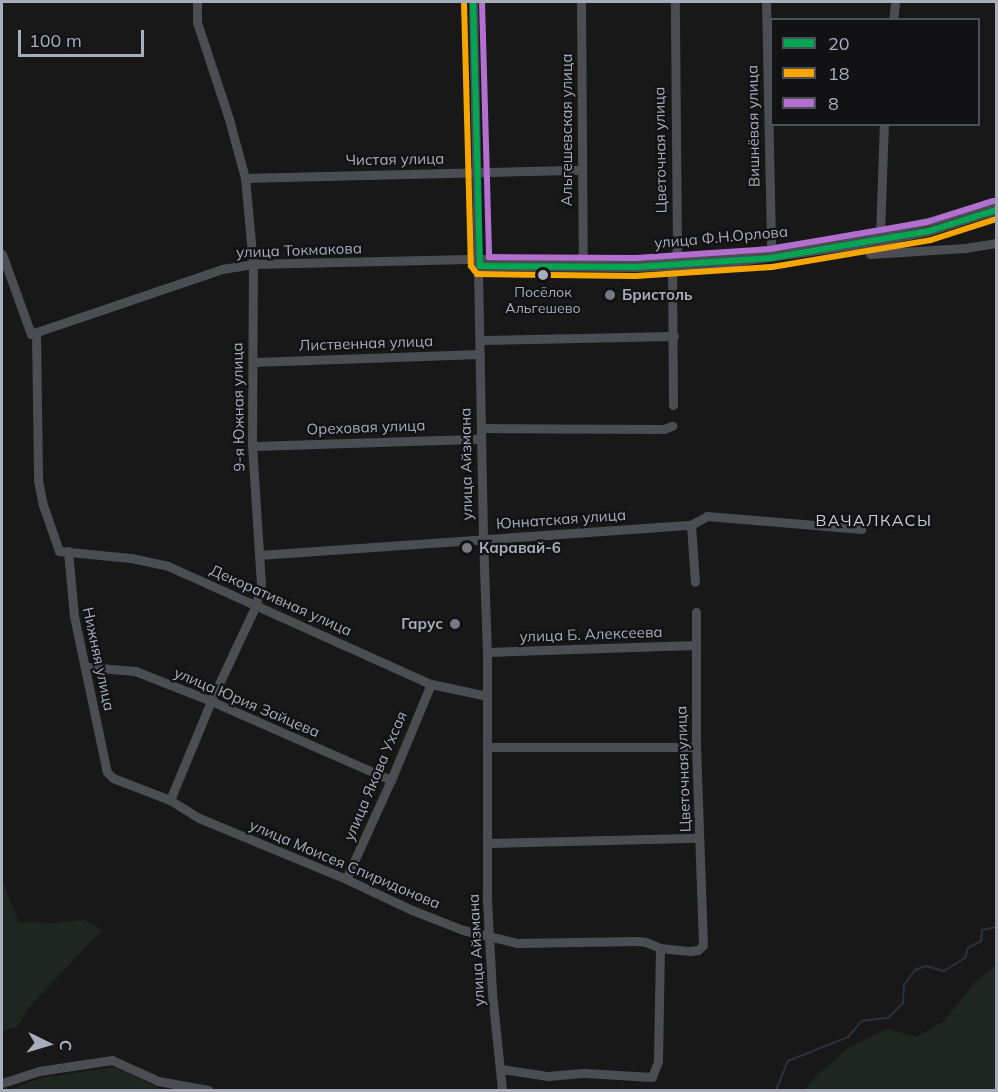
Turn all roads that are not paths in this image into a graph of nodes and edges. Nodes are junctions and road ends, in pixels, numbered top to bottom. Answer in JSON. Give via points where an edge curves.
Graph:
{"nodes":[{"id":1,"x":196,"y":2,"type":"edge"},
{"id":2,"x":473,"y":2,"type":"edge"},
{"id":3,"x":581,"y":2,"type":"edge"},
{"id":4,"x":675,"y":2,"type":"edge"},
{"id":5,"x":766,"y":2,"type":"edge"},
{"id":6,"x":895,"y":4,"type":"dead end"},
{"id":7,"x":893,"y":18,"type":"edge"},
{"id":8,"x":884,"y":126,"type":"edge"},
{"id":9,"x":582,"y":170,"type":"junction"},
{"id":10,"x":477,"y":172,"type":"junction"},
{"id":11,"x":245,"y":178,"type":"junction"},
{"id":12,"x":996,"y":201,"type":"edge"},
{"id":13,"x":996,"y":210,"type":"edge"},
{"id":14,"x":880,"y":236,"type":"junction"},
{"id":15,"x":868,"y":239,"type":"junction"},
{"id":16,"x":996,"y":243,"type":"edge"},
{"id":17,"x":771,"y":250,"type":"junction"},
{"id":18,"x":2,"y":254,"type":"edge"},
{"id":19,"x":870,"y":254,"type":"dead end"},
{"id":20,"x":583,"y":259,"type":"junction"},
{"id":21,"x":476,"y":262,"type":"junction"},
{"id":22,"x":674,"y":262,"type":"junction"},
{"id":23,"x":253,"y":264,"type":"junction"},
{"id":24,"x":34,"y":333,"type":"junction"},
{"id":25,"x":674,"y":336,"type":"junction"},
{"id":26,"x":480,"y":340,"type":"junction"},
{"id":27,"x":480,"y":354,"type":"junction"},
{"id":28,"x":252,"y":362,"type":"junction"},
{"id":29,"x":674,"y":405,"type":"dead end"},
{"id":30,"x":672,"y":426,"type":"dead end"},
{"id":31,"x":481,"y":428,"type":"junction"},
{"id":32,"x":481,"y":439,"type":"junction"},
{"id":33,"x":252,"y":446,"type":"junction"},
{"id":34,"x":691,"y":525,"type":"junction"},
{"id":35,"x":861,"y":529,"type":"dead end"},
{"id":36,"x":483,"y":539,"type":"junction"},
{"id":37,"x":63,"y":551,"type":"junction"},
{"id":38,"x":259,"y":555,"type":"junction"},
{"id":39,"x":695,"y":582,"type":"dead end"},
{"id":40,"x":256,"y":605,"type":"junction"},
{"id":41,"x":696,"y":612,"type":"dead end"},
{"id":42,"x":695,"y":645,"type":"junction"},
{"id":43,"x":487,"y":652,"type":"junction"},
{"id":44,"x":87,"y":667,"type":"junction"},
{"id":45,"x":431,"y":684,"type":"junction"},
{"id":46,"x":487,"y":696,"type":"junction"},
{"id":47,"x":211,"y":701,"type":"junction"},
{"id":48,"x":488,"y":747,"type":"junction"},
{"id":49,"x":696,"y":747,"type":"junction"},
{"id":50,"x":107,"y":772,"type":"joint"},
{"id":51,"x":391,"y":780,"type":"junction"},
{"id":52,"x":170,"y":800,"type":"junction"},
{"id":53,"x":699,"y":838,"type":"junction"},
{"id":54,"x":487,"y":843,"type":"junction"},
{"id":55,"x":346,"y":879,"type":"junction"},
{"id":56,"x":703,"y":926,"type":"joint"},
{"id":57,"x":489,"y":934,"type":"junction"},
{"id":58,"x":660,"y":948,"type":"junction"},
{"id":59,"x":501,"y":1069,"type":"junction"},
{"id":60,"x":2,"y":1083,"type":"edge"},
{"id":61,"x":208,"y":1090,"type":"edge"},
{"id":62,"x":502,"y":1090,"type":"edge"}],
"edges":[{"from":1,"to":11,"type":"street","name":"9-я Южная улица","via":[[197,22]]},
{"from":2,"to":10,"type":"street","name":"улица Айзмана"},
{"from":3,"to":9,"type":"street","name":"Альгешевская улица"},
{"from":4,"to":22,"type":"street","name":"Цветочная улица"},
{"from":5,"to":17,"type":"street","name":"Вишнёвая улица"},
{"from":6,"to":7,"type":"street"},
{"from":8,"to":14,"type":"street"},
{"from":9,"to":10,"type":"street","name":"Чистая улица"},
{"from":9,"to":20,"type":"street","name":"Альгешевская улица"},
{"from":10,"to":11,"type":"street","name":"Чистая улица"},
{"from":10,"to":21,"type":"street","name":"улица Айзмана"},
{"from":11,"to":23,"type":"street","name":"9-я Южная улица"},
{"from":12,"to":14,"type":"street","name":"улица Ф.Н.Орлова"},
{"from":13,"to":14,"type":"street","name":"улица Ф.Н.Орлова","via":[[929,231]]},
{"from":14,"to":15,"type":"street","name":"улица Ф.Н.Орлова"},
{"from":15,"to":17,"type":"street","name":"улица Ф.Н.Орлова"},
{"from":15,"to":22,"type":"street","name":"улица Ф.Н.Орлова","via":[[771,258]]},
{"from":16,"to":19,"type":"street"},
{"from":17,"to":22,"type":"street","name":"улица Ф.Н.Орлова"},
{"from":18,"to":24,"type":"street","name":"Нижняя улица"},
{"from":20,"to":21,"type":"street","name":"улица Ф.Н.Орлова"},
{"from":20,"to":22,"type":"street","name":"улица Ф.Н.Орлова"},
{"from":21,"to":22,"type":"street","name":"улица Ф.Н.Орлова"},
{"from":21,"to":23,"type":"street","name":"улица Токмакова"},
{"from":21,"to":26,"type":"street","name":"улица Айзмана"},
{"from":22,"to":25,"type":"street","name":"Цветочная улица"},
{"from":23,"to":24,"type":"street","name":"улица Токмакова","via":[[222,269]]},
{"from":23,"to":28,"type":"street","name":"9-я Южная улица"},
{"from":24,"to":37,"type":"street","name":"Нижняя улица","via":[[38,480],[43,506]]},
{"from":25,"to":26,"type":"street"},
{"from":25,"to":29,"type":"street","name":"Цветочная улица"},
{"from":26,"to":27,"type":"street","name":"улица Айзмана"},
{"from":27,"to":28,"type":"street","name":"Лиственная улица"},
{"from":27,"to":31,"type":"street","name":"улица Айзмана"},
{"from":28,"to":33,"type":"street","name":"9-я Южная улица"},
{"from":30,"to":31,"type":"street"},
{"from":31,"to":32,"type":"street","name":"улица Айзмана"},
{"from":32,"to":33,"type":"street","name":"Ореховая улица"},
{"from":32,"to":36,"type":"street","name":"улица Айзмана"},
{"from":33,"to":38,"type":"street","name":"9-я Южная улица"},
{"from":34,"to":35,"type":"street","name":"Юннатская улица","via":[[707,516],[717,516]]},
{"from":34,"to":36,"type":"street","name":"Юннатская улица"},
{"from":34,"to":39,"type":"street"},
{"from":36,"to":38,"type":"street","name":"Юннатская улица"},
{"from":36,"to":43,"type":"street","name":"улица Айзмана"},
{"from":37,"to":40,"type":"street","name":"Декоративная улица","via":[[155,561]]},
{"from":37,"to":44,"type":"street","name":"Нижняя улица"},
{"from":38,"to":40,"type":"street","name":"9-я Южная улица","via":[[261,584]]},
{"from":40,"to":45,"type":"street","name":"Декоративная улица"},
{"from":40,"to":47,"type":"street","name":"9-я Южная улица"},
{"from":41,"to":42,"type":"street","name":"Цветочная улица"},
{"from":42,"to":43,"type":"street","name":"улица Б. Алексеева"},
{"from":42,"to":49,"type":"street","name":"Цветочная улица"},
{"from":43,"to":46,"type":"street","name":"улица Айзмана"},
{"from":44,"to":47,"type":"street","name":"улица Юрия Зайцева","via":[[135,671]]},
{"from":44,"to":50,"type":"street","name":"Нижняя улица"},
{"from":45,"to":46,"type":"street","name":"Декоративная улица"},
{"from":45,"to":51,"type":"street","name":"улица Якова Ухсая"},
{"from":46,"to":48,"type":"street","name":"улица Айзмана"},
{"from":47,"to":51,"type":"street","name":"улица Юрия Зайцева"},
{"from":47,"to":52,"type":"street","name":"9-я Южная улица"},
{"from":48,"to":49,"type":"street"},
{"from":48,"to":54,"type":"street","name":"улица Айзмана"},
{"from":49,"to":53,"type":"street","name":"Цветочная улица"},
{"from":50,"to":52,"type":"street","name":"улица Моисея Спиридонова","via":[[113,778]]},
{"from":51,"to":55,"type":"street","name":"улица Якова Ухсая"},
{"from":52,"to":55,"type":"street","name":"улица Моисея Спиридонова","via":[[199,818]]},
{"from":53,"to":54,"type":"street"},
{"from":53,"to":56,"type":"street","name":"Цветочная улица"},
{"from":54,"to":57,"type":"street","name":"улица Айзмана"},
{"from":55,"to":57,"type":"street","name":"улица Моисея Спиридонова","via":[[463,930]]},
{"from":56,"to":58,"type":"street","name":"улица Моисея Спиридонова","via":[[703,945],[698,950]]},
{"from":57,"to":58,"type":"street","name":"улица Моисея Спиридонова","via":[[517,943],[637,941]]},
{"from":57,"to":59,"type":"street","name":"улица Айзмана"},
{"from":58,"to":59,"type":"street","via":[[658,1061],[652,1077],[585,1073],[548,1076]]},
{"from":59,"to":62,"type":"street","name":"улица Айзмана"},
{"from":60,"to":61,"type":"street","via":[[39,1071],[112,1060],[158,1081]]}]}
